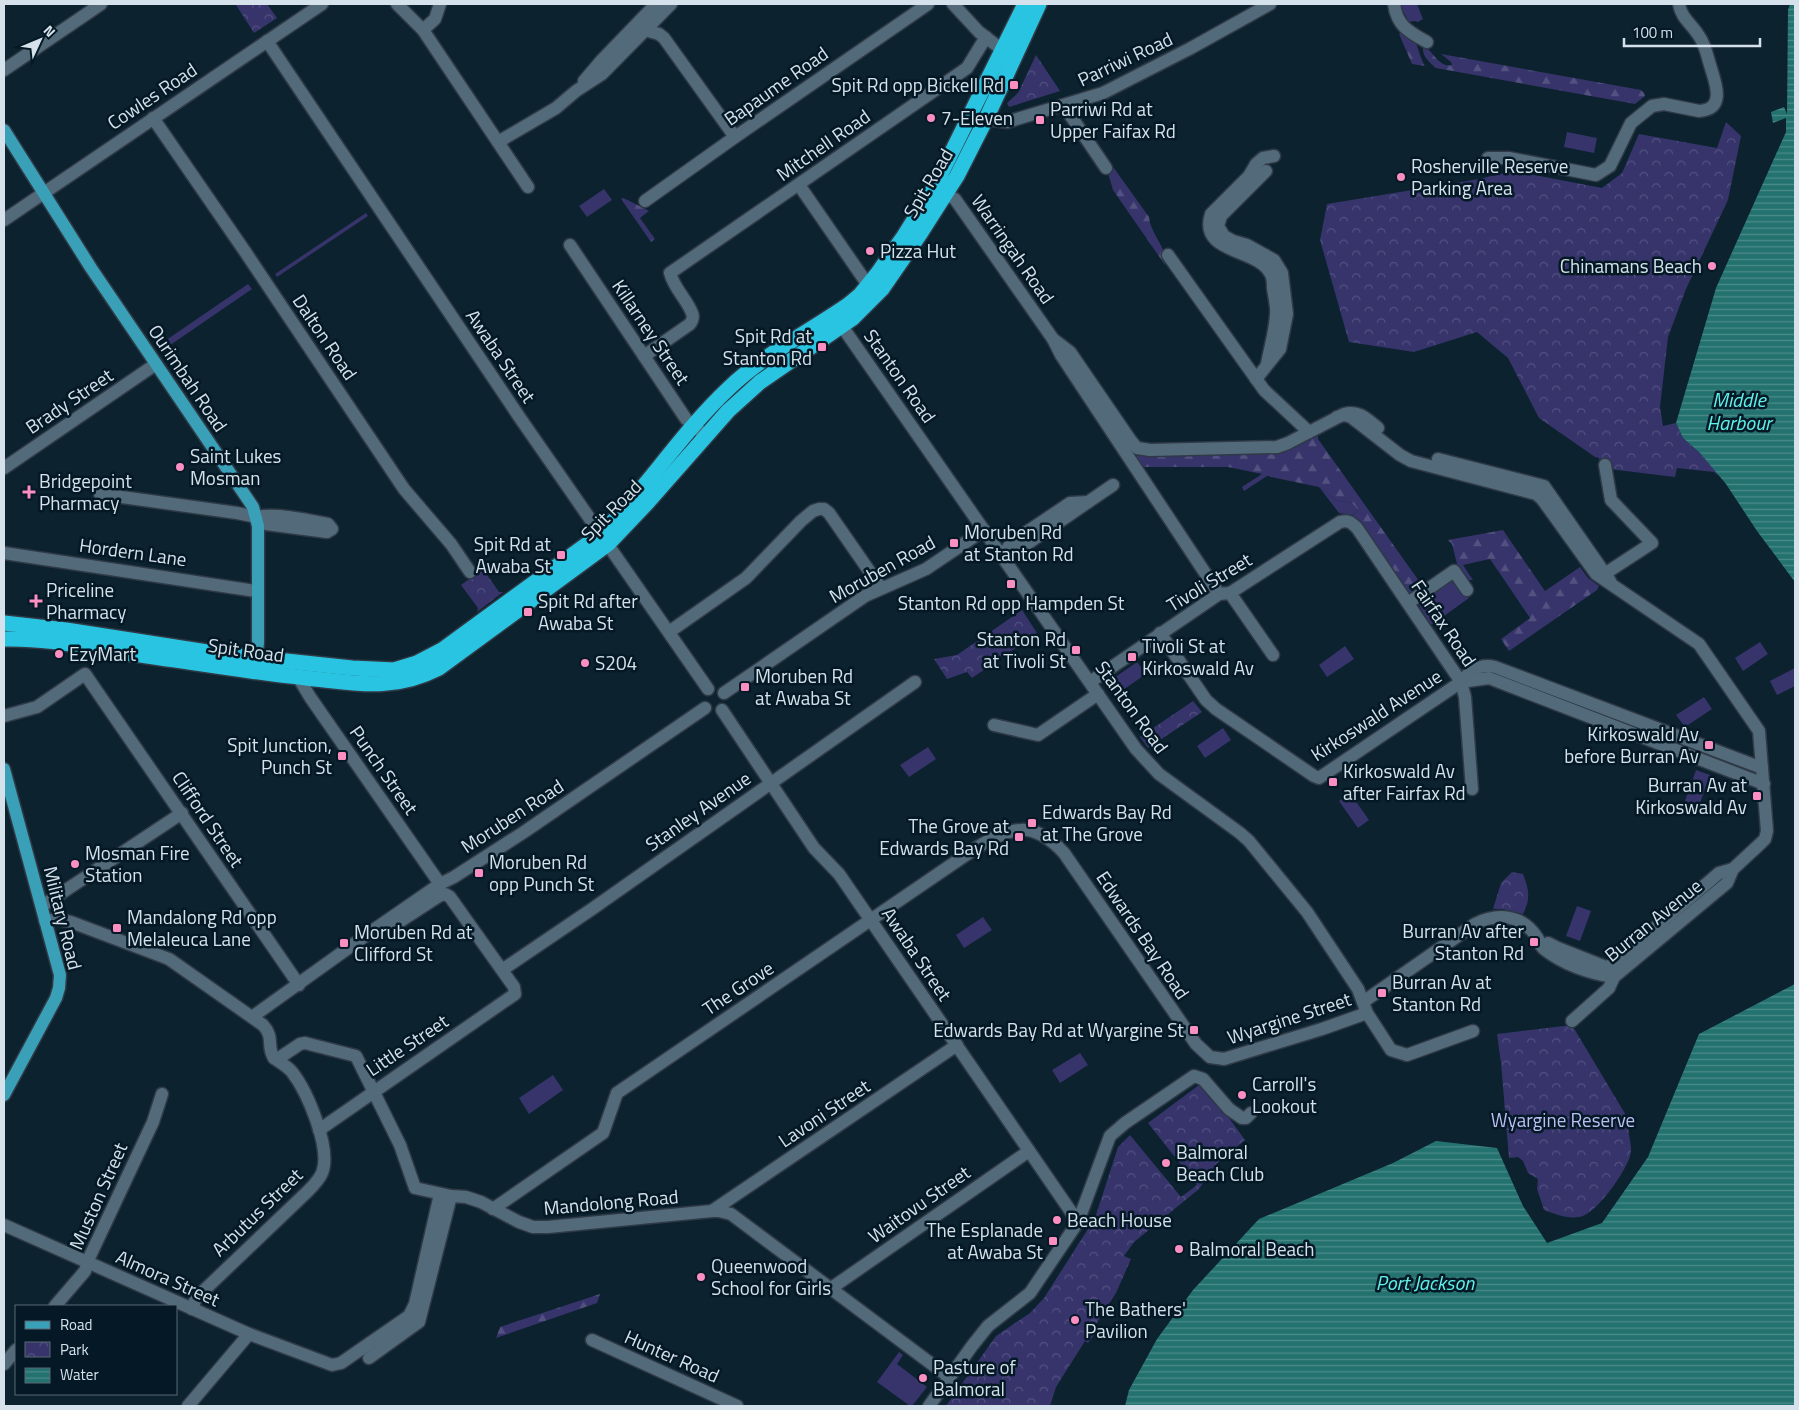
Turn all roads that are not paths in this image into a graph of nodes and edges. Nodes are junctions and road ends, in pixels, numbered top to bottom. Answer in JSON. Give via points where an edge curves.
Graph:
{"nodes":[{"id":1,"x":101,"y":4,"type":"edge"},
{"id":2,"x":322,"y":4,"type":"edge"},
{"id":3,"x":397,"y":4,"type":"edge"},
{"id":4,"x":440,"y":4,"type":"edge"},
{"id":5,"x":656,"y":4,"type":"edge"},
{"id":6,"x":671,"y":4,"type":"edge"},
{"id":7,"x":928,"y":4,"type":"edge"},
{"id":8,"x":954,"y":4,"type":"edge"},
{"id":9,"x":1025,"y":4,"type":"edge"},
{"id":10,"x":1039,"y":4,"type":"edge"},
{"id":11,"x":1270,"y":4,"type":"edge"},
{"id":12,"x":1394,"y":4,"type":"edge"},
{"id":13,"x":1678,"y":4,"type":"edge"},
{"id":14,"x":423,"y":30,"type":"junction"},
{"id":15,"x":645,"y":30,"type":"junction"},
{"id":16,"x":986,"y":37,"type":"junction"},
{"id":17,"x":267,"y":41,"type":"junction"},
{"id":18,"x":1428,"y":42,"type":"dead end"},
{"id":19,"x":1008,"y":54,"type":"junction"},
{"id":20,"x":4,"y":70,"type":"edge"},
{"id":21,"x":576,"y":91,"type":"junction"},
{"id":22,"x":1064,"y":106,"type":"junction"},
{"id":23,"x":153,"y":118,"type":"junction"},
{"id":24,"x":986,"y":119,"type":"junction"},
{"id":25,"x":4,"y":130,"type":"edge"},
{"id":26,"x":735,"y":136,"type":"junction"},
{"id":27,"x":498,"y":142,"type":"junction"},
{"id":28,"x":1274,"y":156,"type":"dead end"},
{"id":29,"x":1488,"y":158,"type":"dead end"},
{"id":30,"x":1106,"y":168,"type":"dead end"},
{"id":31,"x":1266,"y":171,"type":"dead end"},
{"id":32,"x":798,"y":185,"type":"junction"},
{"id":33,"x":528,"y":187,"type":"dead end"},
{"id":34,"x":940,"y":191,"type":"junction"},
{"id":35,"x":43,"y":193,"type":"junction"},
{"id":36,"x":645,"y":201,"type":"dead end"},
{"id":37,"x":4,"y":220,"type":"edge"},
{"id":38,"x":570,"y":245,"type":"dead end"},
{"id":39,"x":1168,"y":256,"type":"dead end"},
{"id":40,"x":868,"y":285,"type":"junction"},
{"id":41,"x":838,"y":320,"type":"junction"},
{"id":42,"x":1053,"y":339,"type":"junction"},
{"id":43,"x":644,"y":356,"type":"junction"},
{"id":44,"x":156,"y":364,"type":"junction"},
{"id":45,"x":1267,"y":364,"type":"junction"},
{"id":46,"x":1256,"y":379,"type":"junction"},
{"id":47,"x":700,"y":431,"type":"junction"},
{"id":48,"x":1310,"y":432,"type":"junction"},
{"id":49,"x":1605,"y":465,"type":"dead end"},
{"id":50,"x":4,"y":468,"type":"edge"},
{"id":51,"x":1113,"y":485,"type":"dead end"},
{"id":52,"x":100,"y":494,"type":"dead end"},
{"id":53,"x":257,"y":517,"type":"junction"},
{"id":54,"x":1351,"y":522,"type":"joint"},
{"id":55,"x":984,"y":530,"type":"junction"},
{"id":56,"x":604,"y":539,"type":"junction"},
{"id":57,"x":4,"y":553,"type":"edge"},
{"id":58,"x":1002,"y":556,"type":"junction"},
{"id":59,"x":470,"y":572,"type":"dead end"},
{"id":60,"x":1609,"y":578,"type":"junction"},
{"id":61,"x":881,"y":588,"type":"junction"},
{"id":62,"x":256,"y":590,"type":"junction"},
{"id":63,"x":1468,"y":590,"type":"dead end"},
{"id":64,"x":1224,"y":593,"type":"junction"},
{"id":65,"x":1408,"y":603,"type":"junction"},
{"id":66,"x":8,"y":625,"type":"edge"},
{"id":67,"x":669,"y":632,"type":"junction"},
{"id":68,"x":1160,"y":633,"type":"junction"},
{"id":69,"x":4,"y":639,"type":"edge"},
{"id":70,"x":1273,"y":655,"type":"dead end"},
{"id":71,"x":255,"y":665,"type":"junction"},
{"id":72,"x":298,"y":677,"type":"junction"},
{"id":73,"x":915,"y":682,"type":"dead end"},
{"id":74,"x":1090,"y":682,"type":"junction"},
{"id":75,"x":1461,"y":682,"type":"junction"},
{"id":76,"x":708,"y":689,"type":"junction"},
{"id":77,"x":724,"y":693,"type":"junction"},
{"id":78,"x":1098,"y":694,"type":"junction"},
{"id":79,"x":705,"y":708,"type":"junction"},
{"id":80,"x":722,"y":710,"type":"junction"},
{"id":81,"x":4,"y":716,"type":"edge"},
{"id":82,"x":994,"y":725,"type":"dead end"},
{"id":83,"x":1762,"y":768,"type":"junction"},
{"id":84,"x":4,"y":769,"type":"edge"},
{"id":85,"x":770,"y":783,"type":"junction"},
{"id":86,"x":1764,"y":784,"type":"junction"},
{"id":87,"x":1472,"y":789,"type":"dead end"},
{"id":88,"x":182,"y":814,"type":"junction"},
{"id":89,"x":1032,"y":831,"type":"joint"},
{"id":90,"x":1733,"y":870,"type":"junction"},
{"id":91,"x":440,"y":884,"type":"junction"},
{"id":92,"x":42,"y":906,"type":"junction"},
{"id":93,"x":871,"y":920,"type":"junction"},
{"id":94,"x":45,"y":921,"type":"junction"},
{"id":95,"x":1538,"y":937,"type":"junction"},
{"id":96,"x":340,"y":955,"type":"junction"},
{"id":97,"x":502,"y":970,"type":"junction"},
{"id":98,"x":1614,"y":977,"type":"junction"},
{"id":99,"x":298,"y":985,"type":"junction"},
{"id":100,"x":1365,"y":1007,"type":"junction"},
{"id":101,"x":252,"y":1017,"type":"junction"},
{"id":102,"x":1572,"y":1021,"type":"dead end"},
{"id":103,"x":1473,"y":1031,"type":"dead end"},
{"id":104,"x":957,"y":1046,"type":"junction"},
{"id":105,"x":274,"y":1058,"type":"junction"},
{"id":106,"x":1224,"y":1059,"type":"joint"},
{"id":107,"x":374,"y":1091,"type":"junction"},
{"id":108,"x":162,"y":1094,"type":"dead end"},
{"id":109,"x":4,"y":1095,"type":"edge"},
{"id":110,"x":1251,"y":1113,"type":"dead end"},
{"id":111,"x":319,"y":1130,"type":"junction"},
{"id":112,"x":1029,"y":1150,"type":"junction"},
{"id":113,"x":446,"y":1195,"type":"junction"},
{"id":114,"x":493,"y":1209,"type":"junction"},
{"id":115,"x":712,"y":1212,"type":"junction"},
{"id":116,"x":1078,"y":1222,"type":"junction"},
{"id":117,"x":4,"y":1225,"type":"edge"},
{"id":118,"x":88,"y":1263,"type":"junction"},
{"id":119,"x":830,"y":1289,"type":"junction"},
{"id":120,"x":55,"y":1305,"type":"edge"},
{"id":121,"x":192,"y":1309,"type":"junction"},
{"id":122,"x":249,"y":1334,"type":"junction"},
{"id":123,"x":592,"y":1340,"type":"dead end"},
{"id":124,"x":15,"y":1351,"type":"edge"},
{"id":125,"x":369,"y":1358,"type":"dead end"},
{"id":126,"x":4,"y":1364,"type":"edge"},
{"id":127,"x":949,"y":1377,"type":"junction"},
{"id":128,"x":188,"y":1406,"type":"edge"},
{"id":129,"x":737,"y":1406,"type":"edge"},
{"id":130,"x":929,"y":1406,"type":"edge"}],
"edges":[{"from":1,"to":20,"type":"street"},
{"from":2,"to":17,"type":"street","name":"Cowles Road"},
{"from":3,"to":14,"type":"street"},
{"from":4,"to":14,"type":"street","via":[[435,20]]},
{"from":5,"to":21,"type":"street"},
{"from":6,"to":15,"type":"street"},
{"from":7,"to":26,"type":"street","name":"Bapaume Road"},
{"from":8,"to":16,"type":"street"},
{"from":9,"to":19,"type":"highway","name":"Spit Road"},
{"from":10,"to":19,"type":"highway","name":"Spit Road"},
{"from":11,"to":22,"type":"street","name":"Parriwi Road","via":[[1117,88]]},
{"from":12,"to":18,"type":"street","via":[[1395,13],[1405,29]]},
{"from":13,"to":29,"type":"street","via":[[1680,12],[1704,44],[1717,89],[1712,106],[1704,110],[1664,104],[1652,106],[1632,123],[1610,166],[1596,175],[1509,158]]},
{"from":14,"to":27,"type":"street"},
{"from":15,"to":21,"type":"street","via":[[602,74]]},
{"from":15,"to":26,"type":"street","via":[[664,38]]},
{"from":16,"to":19,"type":"street"},
{"from":16,"to":32,"type":"street","name":"Mitchell Road","via":[[967,68]]},
{"from":17,"to":23,"type":"street","name":"Cowles Road"},
{"from":17,"to":56,"type":"street","name":"Awaba Street"},
{"from":19,"to":24,"type":"highway","name":"Spit Road"},
{"from":19,"to":34,"type":"highway","name":"Spit Road"},
{"from":21,"to":27,"type":"street","via":[[556,108]]},
{"from":22,"to":24,"type":"street","name":"Parriwi Road","via":[[1007,122]]},
{"from":22,"to":30,"type":"street"},
{"from":23,"to":35,"type":"street","name":"Cowles Road"},
{"from":23,"to":59,"type":"street","name":"Dalton Road","via":[[404,488]]},
{"from":24,"to":34,"type":"highway","name":"Spit Road","via":[[957,176]]},
{"from":25,"to":35,"type":"main road","name":"Ourimbah Road"},
{"from":26,"to":36,"type":"street","name":"Bapaume Road"},
{"from":27,"to":33,"type":"street"},
{"from":28,"to":45,"type":"street","via":[[1256,164],[1208,221],[1218,242],[1228,250],[1244,253],[1266,267],[1272,275],[1276,313]]},
{"from":31,"to":45,"type":"street","via":[[1221,216],[1218,226],[1224,236],[1274,260],[1282,273],[1286,314],[1280,349]]},
{"from":32,"to":40,"type":"street"},
{"from":32,"to":43,"type":"street","name":"Mitchell Road","via":[[670,273],[673,284],[693,314],[692,321]]},
{"from":34,"to":40,"type":"highway","name":"Spit Road"},
{"from":34,"to":41,"type":"highway","name":"Spit Road","via":[[917,239],[882,288],[864,308]]},
{"from":34,"to":42,"type":"street","name":"Warringah Road","via":[[954,199]]},
{"from":35,"to":37,"type":"street","name":"Cowles Road"},
{"from":35,"to":44,"type":"main road","name":"Ourimbah Road"},
{"from":38,"to":43,"type":"street","name":"Killarney Street"},
{"from":39,"to":46,"type":"street"},
{"from":40,"to":41,"type":"highway","name":"Spit Road"},
{"from":41,"to":47,"type":"highway","name":"Spit Road"},
{"from":41,"to":55,"type":"street","name":"Stanton Road"},
{"from":42,"to":48,"type":"street","name":"Warringah Road","via":[[1070,352],[1136,448],[1277,447]]},
{"from":42,"to":64,"type":"street","name":"Warringah Road","via":[[1136,470]]},
{"from":43,"to":47,"type":"street","name":"Killarney Street","via":[[686,419]]},
{"from":44,"to":50,"type":"street","name":"Brady Street"},
{"from":44,"to":53,"type":"main road","name":"Ourimbah Road"},
{"from":45,"to":46,"type":"street"},
{"from":46,"to":48,"type":"street"},
{"from":47,"to":56,"type":"highway","name":"Spit Road","via":[[647,503]]},
{"from":48,"to":60,"type":"street","name":"Burran Avenue","via":[[1344,415],[1411,461],[1536,494],[1596,574]]},
{"from":49,"to":60,"type":"street","via":[[1611,500],[1652,543]]},
{"from":51,"to":58,"type":"street","via":[[1088,502],[1070,503],[1012,542]]},
{"from":52,"to":53,"type":"street"},
{"from":53,"to":62,"type":"main road","name":"Ourimbah Road"},
{"from":54,"to":64,"type":"street","name":"Tivoli Street","via":[[1340,522]]},
{"from":54,"to":65,"type":"street","name":"Fairfax Road"},
{"from":55,"to":58,"type":"street","name":"Stanton Road"},
{"from":55,"to":61,"type":"street","name":"Moruben Road","via":[[926,569]]},
{"from":56,"to":67,"type":"street","name":"Awaba Street"},
{"from":56,"to":71,"type":"highway","name":"Spit Road","via":[[442,650],[417,663],[394,670]]},
{"from":56,"to":72,"type":"highway","name":"Spit Road","via":[[439,668],[424,676],[388,684]]},
{"from":57,"to":62,"type":"street","name":"Hordern Lane"},
{"from":58,"to":74,"type":"street","name":"Stanton Road"},
{"from":60,"to":83,"type":"street","name":"Burran Avenue","via":[[1699,644],[1758,731]]},
{"from":61,"to":67,"type":"street","via":[[829,513],[819,509],[801,521],[746,578]]},
{"from":61,"to":77,"type":"street","name":"Moruben Road"},
{"from":62,"to":71,"type":"main road","name":"Ourimbah Road"},
{"from":63,"to":65,"type":"street","via":[[1454,571]]},
{"from":64,"to":68,"type":"street","name":"Tivoli Street"},
{"from":64,"to":70,"type":"street","name":"Warringah Road"},
{"from":65,"to":75,"type":"street","name":"Fairfax Road"},
{"from":66,"to":71,"type":"highway","name":"Spit Road","via":[[66,630]]},
{"from":67,"to":76,"type":"street","name":"Awaba Street"},
{"from":68,"to":74,"type":"street","name":"Tivoli Street"},
{"from":68,"to":75,"type":"street","name":"Kirkoswald Avenue","via":[[1206,700],[1319,778]]},
{"from":69,"to":71,"type":"highway","name":"Spit Road","via":[[48,641]]},
{"from":71,"to":72,"type":"highway","name":"Spit Road"},
{"from":72,"to":91,"type":"street","name":"Punch Street"},
{"from":73,"to":85,"type":"street","name":"Stanley Avenue"},
{"from":74,"to":78,"type":"street","name":"Stanton Road"},
{"from":75,"to":83,"type":"street","name":"Kirkoswald Avenue","via":[[1474,669],[1488,665]]},
{"from":75,"to":86,"type":"street","name":"Kirkoswald Avenue","via":[[1489,678]]},
{"from":75,"to":87,"type":"street","name":"Fairfax Road"},
{"from":76,"to":77,"type":"street","via":[[718,688]]},
{"from":76,"to":79,"type":"street","via":[[702,698]]},
{"from":77,"to":80,"type":"street","via":[[726,700]]},
{"from":78,"to":82,"type":"street","via":[[1038,735]]},
{"from":78,"to":100,"type":"street","name":"Stanton Road","via":[[1136,749],[1159,774],[1249,841],[1307,912],[1358,989]]},
{"from":79,"to":80,"type":"street","via":[[711,712]]},
{"from":79,"to":91,"type":"street","name":"Moruben Road","via":[[524,832]]},
{"from":80,"to":85,"type":"street","name":"Awaba Street"},
{"from":81,"to":88,"type":"street","name":"Clifford Street","via":[[37,707],[85,674]]},
{"from":83,"to":86,"type":"street","name":"Burran Avenue"},
{"from":84,"to":92,"type":"main road","name":"Military Road"},
{"from":85,"to":93,"type":"street","name":"Awaba Street","via":[[814,848],[839,874]]},
{"from":85,"to":97,"type":"street","name":"Stanley Avenue"},
{"from":86,"to":90,"type":"street","name":"Burran Avenue","via":[[1765,839]]},
{"from":88,"to":92,"type":"street"},
{"from":88,"to":99,"type":"street","name":"Clifford Street"},
{"from":89,"to":93,"type":"street","name":"The Grove","via":[[1013,831],[991,839]]},
{"from":89,"to":106,"type":"street","name":"Edwards Bay Road","via":[[1046,837],[1070,861],[1196,1044],[1210,1057]]},
{"from":90,"to":95,"type":"street","name":"Burran Avenue","via":[[1719,873],[1612,965],[1606,967],[1574,955]]},
{"from":90,"to":98,"type":"street","name":"Burran Avenue","via":[[1727,883]]},
{"from":91,"to":96,"type":"street","name":"Moruben Road"},
{"from":92,"to":94,"type":"main road","name":"Military Road"},
{"from":93,"to":104,"type":"street","name":"Awaba Street"},
{"from":93,"to":114,"type":"street","name":"The Grove","via":[[617,1093],[603,1134]]},
{"from":94,"to":101,"type":"street","via":[[71,922],[169,959]]},
{"from":94,"to":109,"type":"main road","name":"Military Road","via":[[60,975],[59,988]]},
{"from":95,"to":98,"type":"street","name":"Burran Avenue","via":[[1541,947],[1562,961]]},
{"from":95,"to":100,"type":"street","name":"Burran Avenue","via":[[1509,917],[1490,918],[1475,924]]},
{"from":96,"to":97,"type":"street","name":"Moruben Road","via":[[445,894]]},
{"from":96,"to":99,"type":"street","name":"Moruben Road"},
{"from":97,"to":107,"type":"street","name":"Little Street","via":[[514,987],[514,996]]},
{"from":98,"to":102,"type":"street","via":[[1610,988]]},
{"from":99,"to":101,"type":"street","name":"Moruben Road"},
{"from":100,"to":103,"type":"street","name":"Stanton Road","via":[[1391,1050],[1407,1055]]},
{"from":100,"to":106,"type":"street","name":"Wyargine Street","via":[[1322,1029]]},
{"from":101,"to":105,"type":"street","via":[[268,1030]]},
{"from":104,"to":112,"type":"street","name":"Awaba Street"},
{"from":104,"to":115,"type":"street","name":"Lavoni Street"},
{"from":105,"to":107,"type":"street","name":"Mandolong Road","via":[[305,1043],[352,1054],[359,1060]]},
{"from":105,"to":111,"type":"street","name":"Arbutus Street","via":[[291,1071],[302,1088]]},
{"from":107,"to":111,"type":"street","name":"Little Street"},
{"from":107,"to":113,"type":"street","name":"Mandolong Road","via":[[400,1145],[415,1188]]},
{"from":108,"to":118,"type":"street","name":"Muston Street","via":[[153,1122]]},
{"from":110,"to":116,"type":"street","via":[[1242,1118],[1229,1109],[1202,1078],[1194,1076],[1189,1079],[1110,1136]]},
{"from":111,"to":121,"type":"street","name":"Arbutus Street","via":[[325,1157],[322,1174],[196,1298]]},
{"from":112,"to":116,"type":"street","name":"Awaba Street"},
{"from":112,"to":119,"type":"street","name":"Waitovu Street"},
{"from":113,"to":114,"type":"street","name":"Mandolong Road","via":[[466,1197]]},
{"from":113,"to":122,"type":"street","name":"Almora Street","via":[[409,1316],[341,1363],[319,1361]]},
{"from":113,"to":125,"type":"street","via":[[419,1322]]},
{"from":114,"to":115,"type":"street","name":"Mandolong Road","via":[[533,1227]]},
{"from":115,"to":119,"type":"street","name":"Mandolong Road","via":[[731,1214]]},
{"from":116,"to":127,"type":"street","via":[[1030,1293],[988,1326]]},
{"from":117,"to":118,"type":"street","name":"Almora Street"},
{"from":118,"to":120,"type":"street","name":"Muston Street","via":[[85,1271]]},
{"from":118,"to":121,"type":"street","name":"Almora Street"},
{"from":119,"to":127,"type":"street","name":"Mandolong Road"},
{"from":121,"to":122,"type":"street","name":"Almora Street"},
{"from":122,"to":128,"type":"street"},
{"from":123,"to":129,"type":"street","name":"Hunter Road"},
{"from":124,"to":126,"type":"street"},
{"from":127,"to":130,"type":"street"}]}
